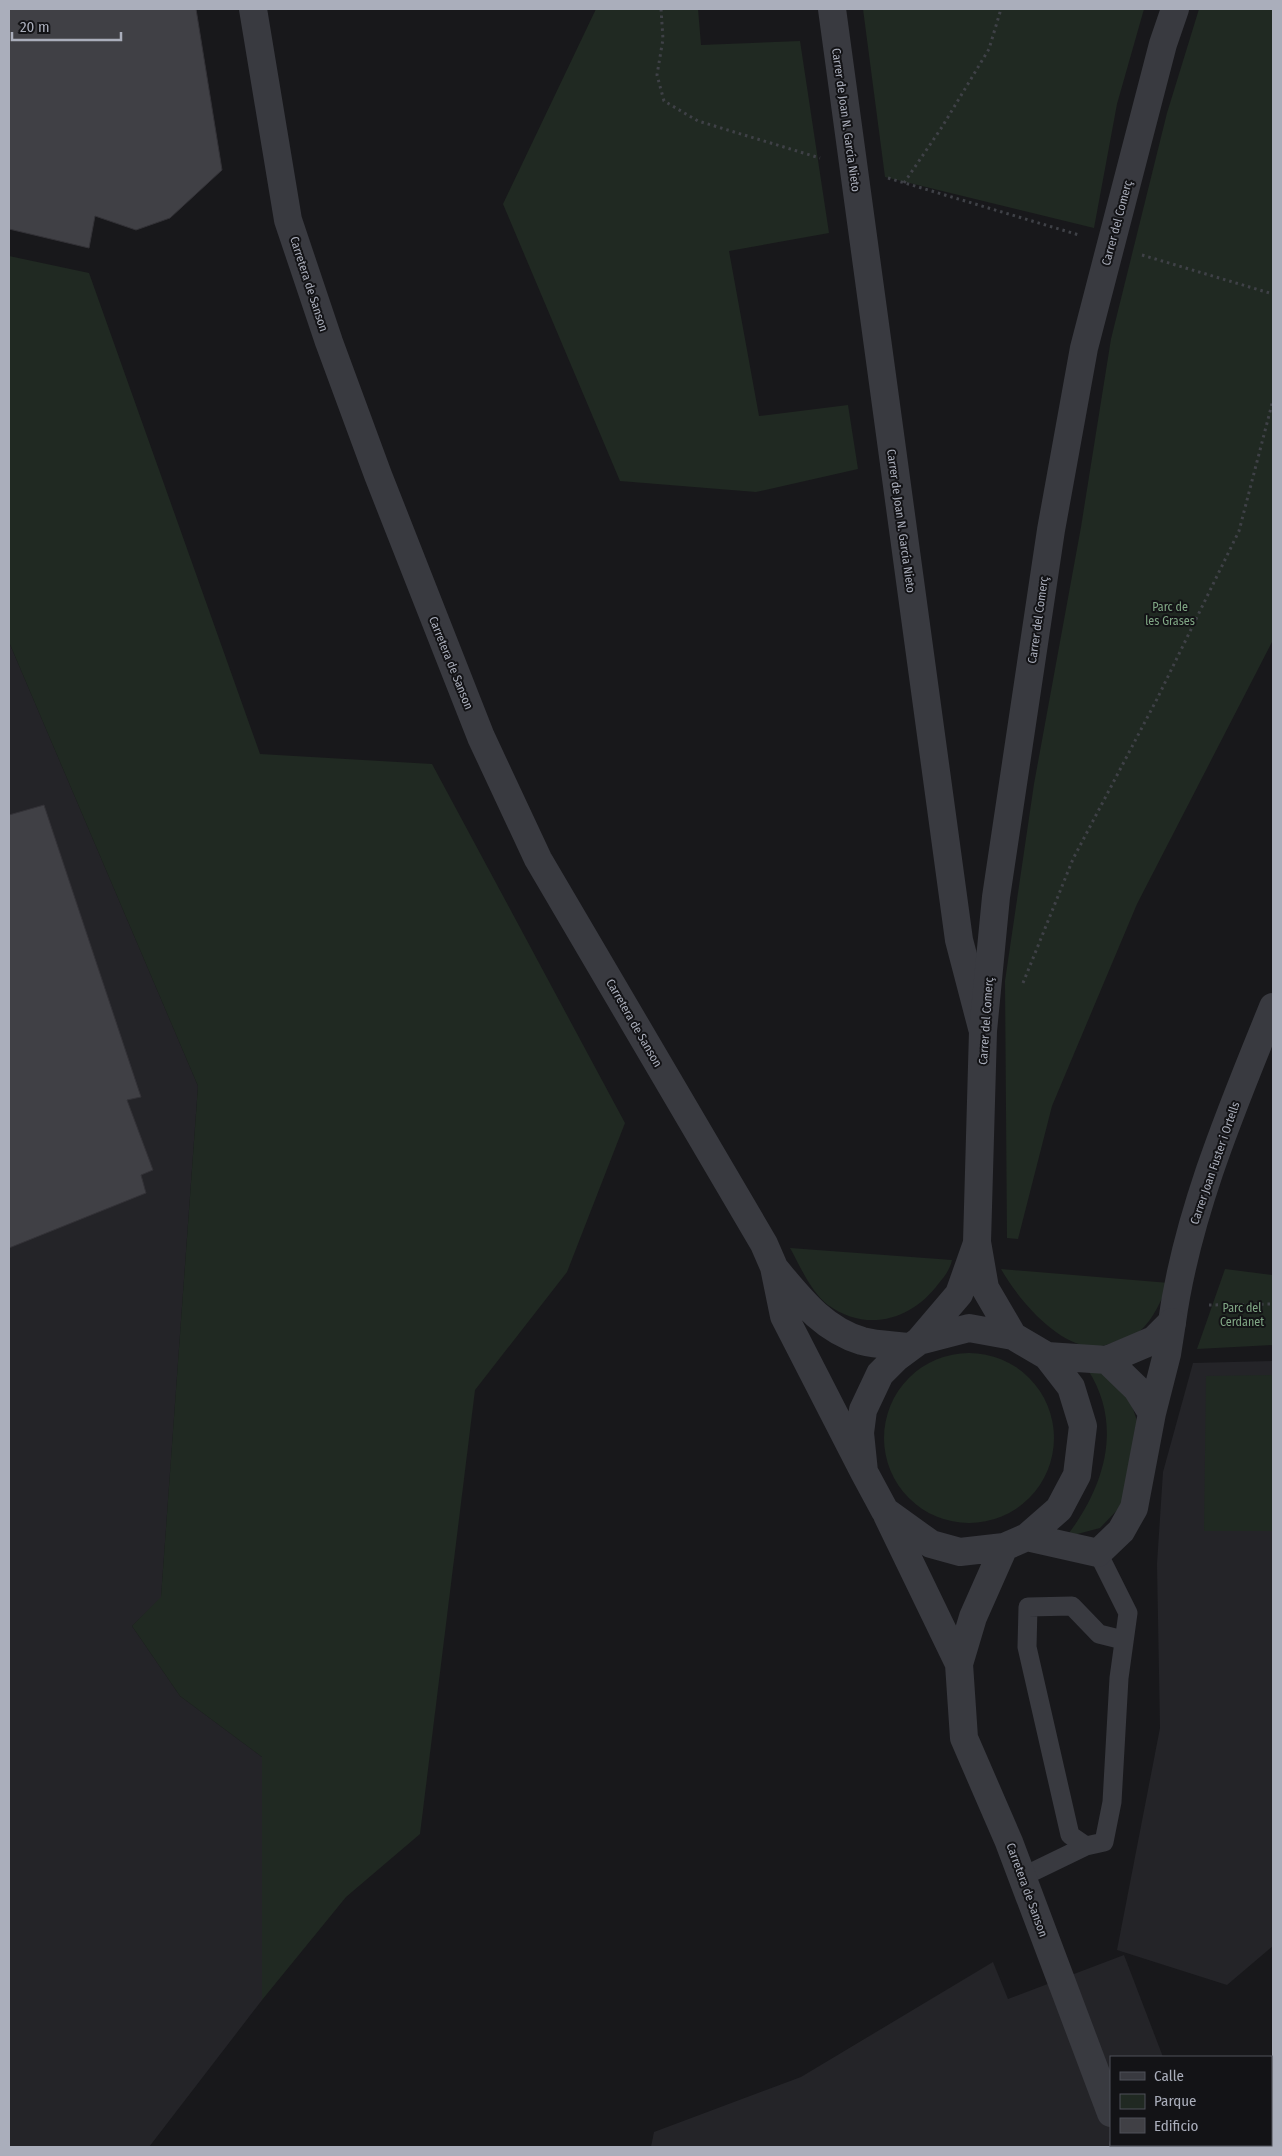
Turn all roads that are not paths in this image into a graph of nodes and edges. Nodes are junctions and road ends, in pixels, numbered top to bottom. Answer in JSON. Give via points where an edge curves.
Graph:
{"nodes":[{"id":1,"x":253,"y":9,"type":"edge"},
{"id":2,"x":832,"y":9,"type":"edge"},
{"id":3,"x":1175,"y":9,"type":"edge"},
{"id":4,"x":1273,"y":1008,"type":"edge"},
{"id":5,"x":983,"y":1031,"type":"junction"},
{"id":6,"x":977,"y":1242,"type":"junction"},
{"id":7,"x":774,"y":1267,"type":"junction"},
{"id":8,"x":1172,"y":1322,"type":"junction"},
{"id":9,"x":1013,"y":1336,"type":"junction"},
{"id":10,"x":914,"y":1344,"type":"junction"},
{"id":11,"x":1046,"y":1356,"type":"junction"},
{"id":12,"x":1106,"y":1360,"type":"junction"},
{"id":13,"x":1152,"y":1413,"type":"junction"},
{"id":14,"x":864,"y":1472,"type":"junction"},
{"id":15,"x":885,"y":1511,"type":"junction"},
{"id":16,"x":1015,"y":1542,"type":"junction"},
{"id":17,"x":1098,"y":1553,"type":"junction"},
{"id":18,"x":1123,"y":1640,"type":"junction"},
{"id":19,"x":959,"y":1664,"type":"junction"},
{"id":20,"x":1086,"y":1846,"type":"junction"},
{"id":21,"x":1022,"y":1877,"type":"junction"},
{"id":22,"x":1110,"y":2110,"type":"edge"}],
"edges":[{"from":1,"to":7,"type":"street","name":"Carretera de Sanson","via":[[288,220],[375,466],[481,737],[538,858],[764,1244]]},
{"from":2,"to":5,"type":"street","name":"Carrer de Joan N. García Nieto","via":[[959,940]]},
{"from":3,"to":5,"type":"street","name":"Carrer del Comerç","via":[[1163,44],[1084,348],[1051,530],[996,897]]},
{"from":4,"to":8,"type":"street","name":"Carrer Joan Fuster i Ortells","via":[[1212,1168],[1179,1274]]},
{"from":5,"to":6,"type":"street","name":"Carrer del Comerç"},
{"from":6,"to":9,"type":"street","name":"Carrer del Comerç","via":[[985,1288]]},
{"from":6,"to":10,"type":"street","name":"Carrer del Comerç","via":[[959,1294]]},
{"from":7,"to":10,"type":"street","via":[[812,1313],[836,1330],[863,1341]]},
{"from":7,"to":14,"type":"street","name":"Carretera de Sanson","via":[[784,1316]]},
{"from":8,"to":12,"type":"street","via":[[1154,1340]]},
{"from":8,"to":13,"type":"street","name":"Carrer Joan Fuster i Ortells"},
{"from":9,"to":10,"type":"street","via":[[969,1328]]},
{"from":9,"to":11,"type":"street"},
{"from":10,"to":14,"type":"street","name":"Carrer del Comerç","via":[[880,1374],[863,1410],[860,1433]]},
{"from":11,"to":12,"type":"street"},
{"from":11,"to":16,"type":"street","via":[[1070,1387],[1082,1426],[1077,1475],[1059,1509]]},
{"from":12,"to":13,"type":"street","via":[[1137,1389]]},
{"from":13,"to":17,"type":"street","name":"Carrer Joan Fuster i Ortells","via":[[1134,1508],[1121,1532]]},
{"from":14,"to":15,"type":"street","name":"Carretera de Sanson"},
{"from":15,"to":16,"type":"street","via":[[930,1544],[960,1552]]},
{"from":15,"to":19,"type":"street","name":"Carretera de Sanson"},
{"from":16,"to":17,"type":"street"},
{"from":16,"to":19,"type":"street","name":"Carretera de Sanson","via":[[973,1617]]},
{"from":17,"to":18,"type":"lane","via":[[1128,1613]]},
{"from":18,"to":20,"type":"lane","via":[[1112,1802],[1104,1842]]},
{"from":18,"to":20,"type":"lane","via":[[1099,1634],[1072,1606],[1028,1607],[1027,1647],[1070,1834]]},
{"from":19,"to":21,"type":"street","name":"Carretera de Sanson","via":[[964,1738]]},
{"from":20,"to":21,"type":"lane"},
{"from":21,"to":22,"type":"street","name":"Carretera de Sanson"}]}
